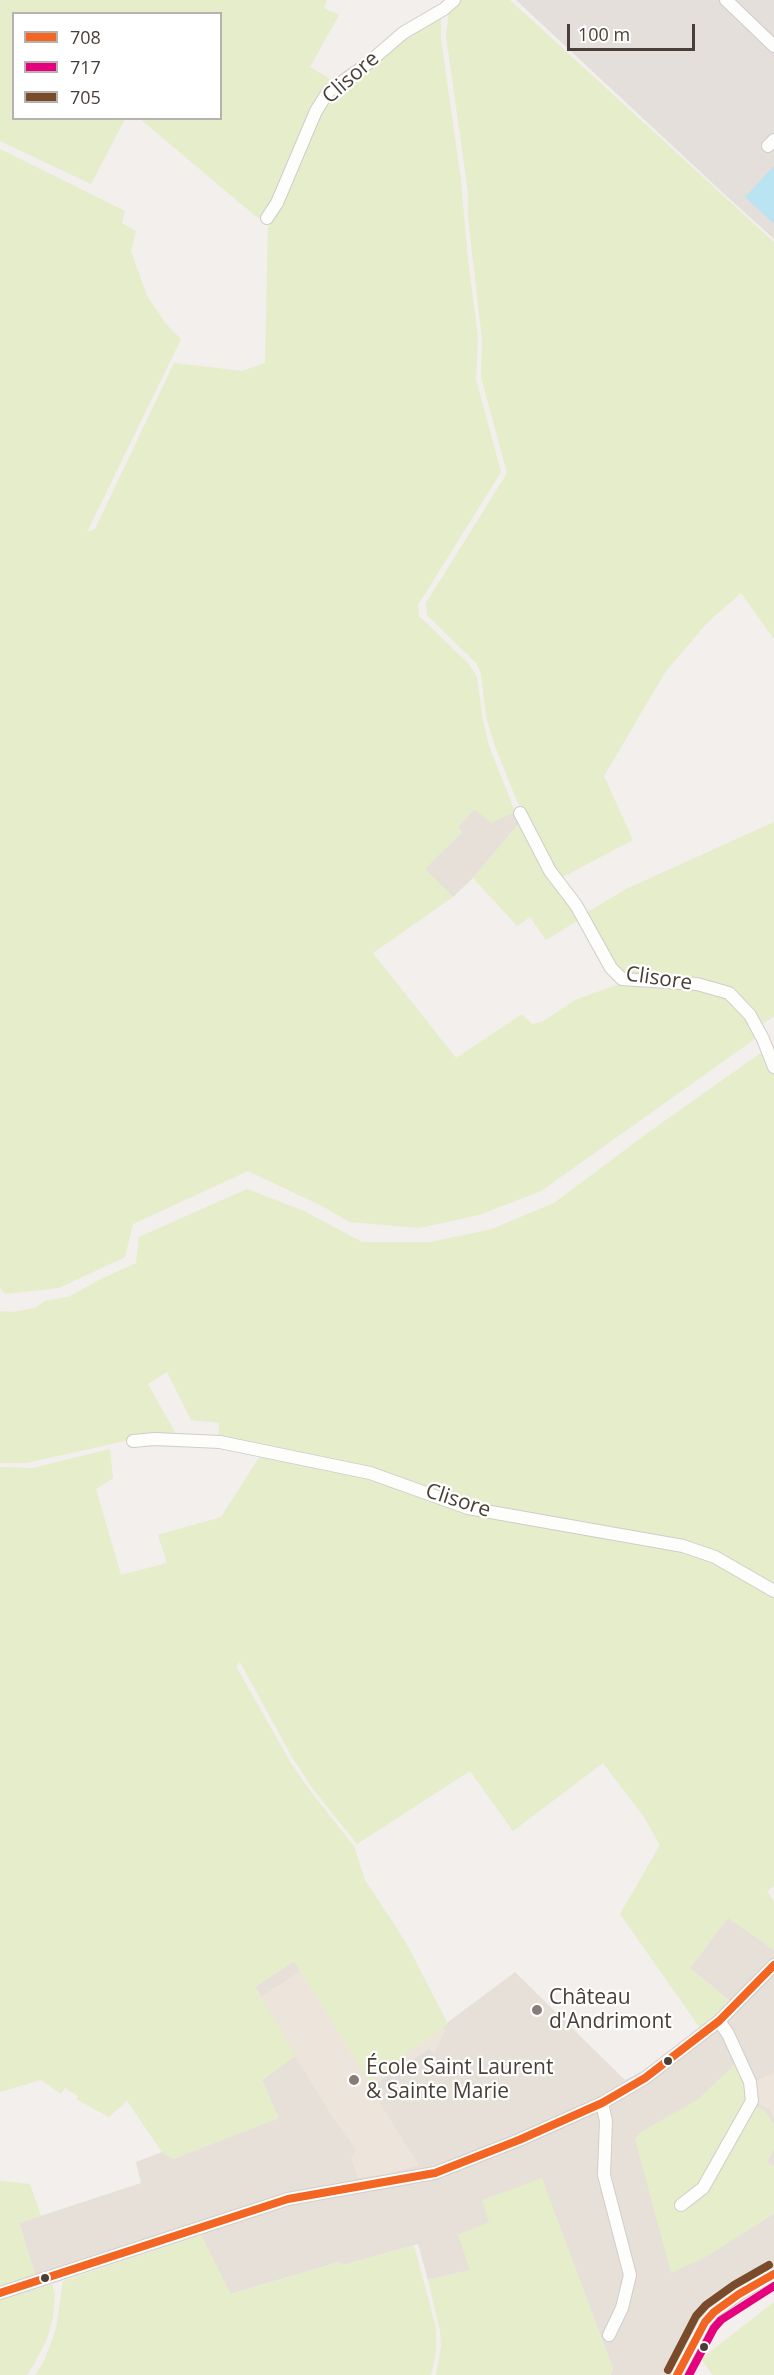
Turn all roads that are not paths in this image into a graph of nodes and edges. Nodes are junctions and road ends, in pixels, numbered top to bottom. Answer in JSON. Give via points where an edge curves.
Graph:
{"nodes":[{"id":1,"x":454,"y":0,"type":"edge"},
{"id":2,"x":726,"y":0,"type":"edge"},
{"id":3,"x":774,"y":46,"type":"edge"},
{"id":4,"x":267,"y":218,"type":"dead end"},
{"id":5,"x":520,"y":813,"type":"dead end"},
{"id":6,"x":774,"y":1067,"type":"edge"},
{"id":7,"x":133,"y":1441,"type":"dead end"},
{"id":8,"x":774,"y":1591,"type":"edge"},
{"id":9,"x":774,"y":1965,"type":"edge"},
{"id":10,"x":719,"y":2021,"type":"junction"},
{"id":11,"x":602,"y":2103,"type":"junction"},
{"id":12,"x":681,"y":2205,"type":"dead end"},
{"id":13,"x":774,"y":2274,"type":"edge"},
{"id":14,"x":0,"y":2293,"type":"edge"},
{"id":15,"x":609,"y":2335,"type":"dead end"},
{"id":16,"x":677,"y":2375,"type":"edge"}],
"edges":[{"from":1,"to":4,"type":"street","name":"Clisore","via":[[403,33],[328,92]]},
{"from":2,"to":3,"type":"street"},
{"from":5,"to":6,"type":"street","name":"Clisore","via":[[550,871],[576,905],[611,968],[622,979],[697,984],[729,993],[750,1015]]},
{"from":7,"to":8,"type":"street","name":"Clisore","via":[[239,1445],[370,1473],[468,1508],[658,1540],[715,1557]]},
{"from":9,"to":10,"type":"street"},
{"from":10,"to":11,"type":"street","via":[[645,2078]]},
{"from":10,"to":12,"type":"street","via":[[750,2082],[752,2101],[703,2188]]},
{"from":11,"to":14,"type":"street","via":[[439,2172],[288,2199]]},
{"from":11,"to":15,"type":"street","via":[[606,2121],[604,2175],[630,2275],[622,2308]]},
{"from":13,"to":16,"type":"street","via":[[714,2312]]}]}
